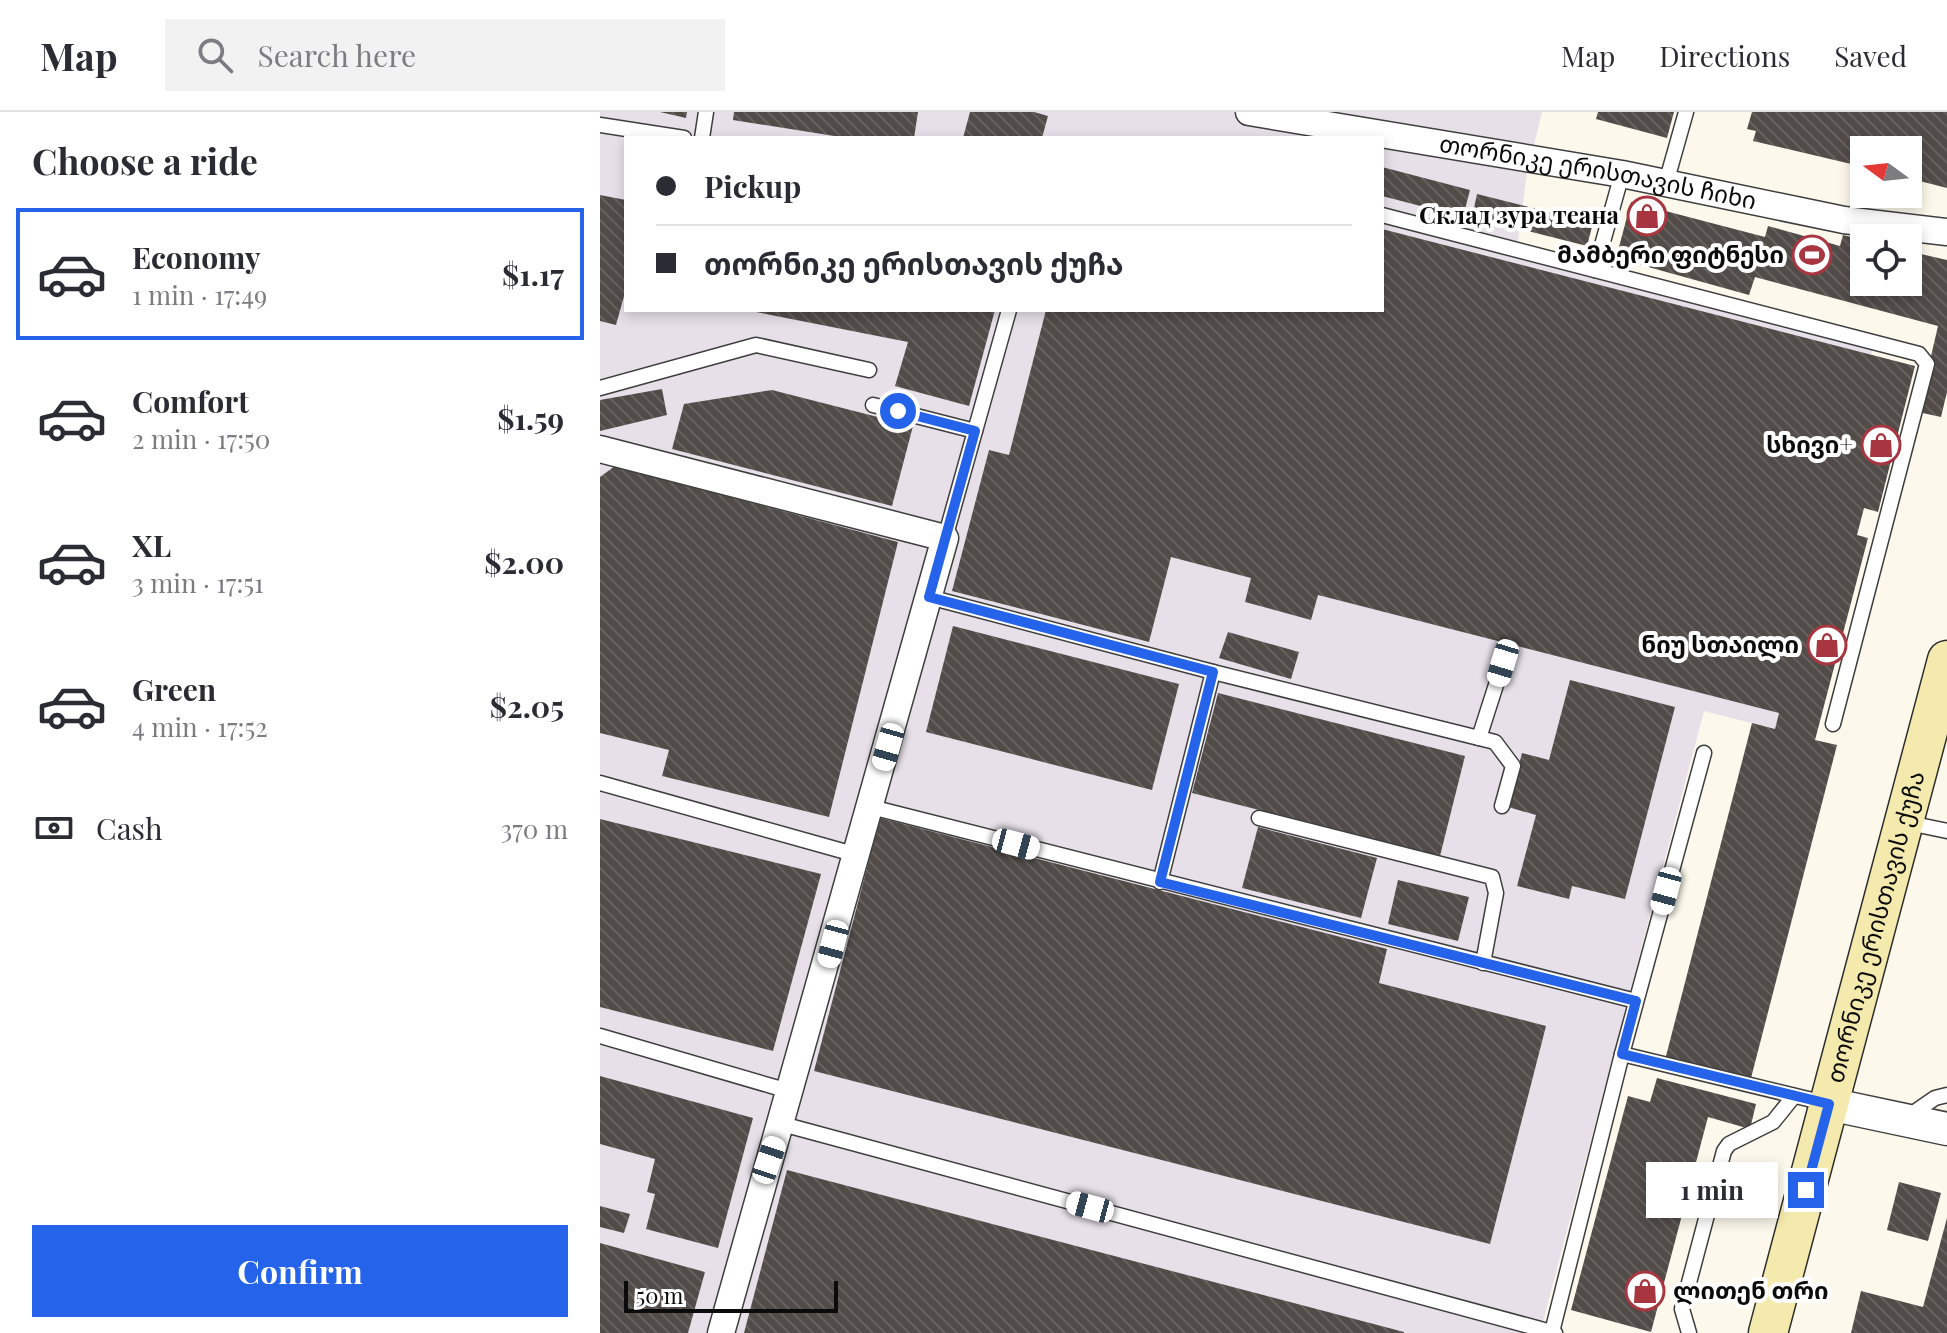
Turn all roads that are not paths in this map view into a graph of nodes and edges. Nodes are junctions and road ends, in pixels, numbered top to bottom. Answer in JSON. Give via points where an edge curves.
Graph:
{"nodes":[{"id":1,"x":706,"y":112,"type":"edge"},
{"id":2,"x":1249,"y":112,"type":"edge"},
{"id":3,"x":1686,"y":112,"type":"edge"},
{"id":4,"x":600,"y":125,"type":"edge"},
{"id":5,"x":671,"y":136,"type":"edge"},
{"id":6,"x":702,"y":136,"type":"edge"},
{"id":7,"x":1622,"y":174,"type":"junction"},
{"id":8,"x":1666,"y":183,"type":"junction"},
{"id":9,"x":1384,"y":216,"type":"edge"},
{"id":10,"x":1947,"y":232,"type":"edge"},
{"id":11,"x":1595,"y":270,"type":"junction"},
{"id":12,"x":1008,"y":312,"type":"edge"},
{"id":13,"x":869,"y":370,"type":"dead end"},
{"id":14,"x":600,"y":388,"type":"edge"},
{"id":15,"x":873,"y":405,"type":"dead end"},
{"id":16,"x":975,"y":431,"type":"junction"},
{"id":17,"x":600,"y":449,"type":"edge"},
{"id":18,"x":945,"y":538,"type":"junction"},
{"id":19,"x":929,"y":597,"type":"junction"},
{"id":20,"x":1947,"y":660,"type":"edge"},
{"id":21,"x":1503,"y":663,"type":"dead end"},
{"id":22,"x":1213,"y":672,"type":"junction"},
{"id":23,"x":1833,"y":724,"type":"dead end"},
{"id":24,"x":1479,"y":738,"type":"junction"},
{"id":25,"x":1704,"y":753,"type":"dead end"},
{"id":26,"x":600,"y":783,"type":"edge"},
{"id":27,"x":1502,"y":806,"type":"dead end"},
{"id":28,"x":871,"y":807,"type":"junction"},
{"id":29,"x":1259,"y":818,"type":"dead end"},
{"id":30,"x":1904,"y":822,"type":"junction"},
{"id":31,"x":1947,"y":831,"type":"edge"},
{"id":32,"x":857,"y":855,"type":"junction"},
{"id":33,"x":1160,"y":882,"type":"junction"},
{"id":34,"x":1483,"y":963,"type":"junction"},
{"id":35,"x":1636,"y":1001,"type":"junction"},
{"id":36,"x":600,"y":1036,"type":"edge"},
{"id":37,"x":1622,"y":1054,"type":"junction"},
{"id":38,"x":792,"y":1092,"type":"junction"},
{"id":39,"x":1947,"y":1095,"type":"edge"},
{"id":40,"x":1811,"y":1100,"type":"junction"},
{"id":41,"x":1756,"y":1118,"type":"dead end"},
{"id":42,"x":1905,"y":1118,"type":"junction"},
{"id":43,"x":1773,"y":1122,"type":"junction"},
{"id":44,"x":782,"y":1124,"type":"junction"},
{"id":45,"x":1947,"y":1129,"type":"edge"},
{"id":46,"x":721,"y":1333,"type":"edge"},
{"id":47,"x":1554,"y":1333,"type":"edge"},
{"id":48,"x":1689,"y":1333,"type":"edge"},
{"id":49,"x":1768,"y":1333,"type":"edge"}],
"edges":[{"from":1,"to":6,"type":"lane"},
{"from":2,"to":7,"type":"street","name":"თორნიკე ერისთავის ჩიხი"},
{"from":3,"to":8,"type":"lane"},
{"from":4,"to":5,"type":"lane"},
{"from":7,"to":8,"type":"street","name":"თორნიკე ერისთავის ჩიხი"},
{"from":7,"to":11,"type":"lane"},
{"from":8,"to":10,"type":"street","name":"თორნიკე ერისთავის ჩიხი","via":[[1844,220]]},
{"from":9,"to":11,"type":"lane"},
{"from":11,"to":23,"type":"lane","via":[[1919,354],[1927,364]]},
{"from":12,"to":16,"type":"lane"},
{"from":13,"to":14,"type":"lane","via":[[756,345]]},
{"from":15,"to":16,"type":"lane"},
{"from":16,"to":18,"type":"lane"},
{"from":17,"to":18,"type":"street"},
{"from":18,"to":19,"type":"street"},
{"from":19,"to":22,"type":"lane"},
{"from":19,"to":28,"type":"street"},
{"from":20,"to":30,"type":"main road","name":"თორნიკე ერისთავის ქუჩა"},
{"from":21,"to":24,"type":"lane"},
{"from":22,"to":24,"type":"lane"},
{"from":22,"to":33,"type":"lane"},
{"from":24,"to":27,"type":"lane","via":[[1495,742],[1513,766]]},
{"from":25,"to":35,"type":"lane"},
{"from":26,"to":32,"type":"lane"},
{"from":28,"to":32,"type":"street"},
{"from":28,"to":33,"type":"lane"},
{"from":29,"to":34,"type":"lane","via":[[1492,877],[1496,893]]},
{"from":30,"to":31,"type":"lane"},
{"from":30,"to":40,"type":"main road","name":"თორნიკე ერისთავის ქუჩა"},
{"from":32,"to":38,"type":"street"},
{"from":33,"to":34,"type":"lane"},
{"from":34,"to":35,"type":"lane"},
{"from":35,"to":37,"type":"lane"},
{"from":36,"to":38,"type":"lane"},
{"from":37,"to":40,"type":"lane"},
{"from":37,"to":47,"type":"lane"},
{"from":38,"to":44,"type":"street"},
{"from":39,"to":42,"type":"lane"},
{"from":40,"to":42,"type":"street"},
{"from":40,"to":43,"type":"lane"},
{"from":40,"to":49,"type":"main road","name":"თორნიკე ერისთავის ქუჩა"},
{"from":41,"to":43,"type":"lane"},
{"from":42,"to":45,"type":"street"},
{"from":43,"to":48,"type":"lane","via":[[1724,1151],[1682,1309]]},
{"from":44,"to":46,"type":"street"},
{"from":44,"to":47,"type":"lane"}]}
